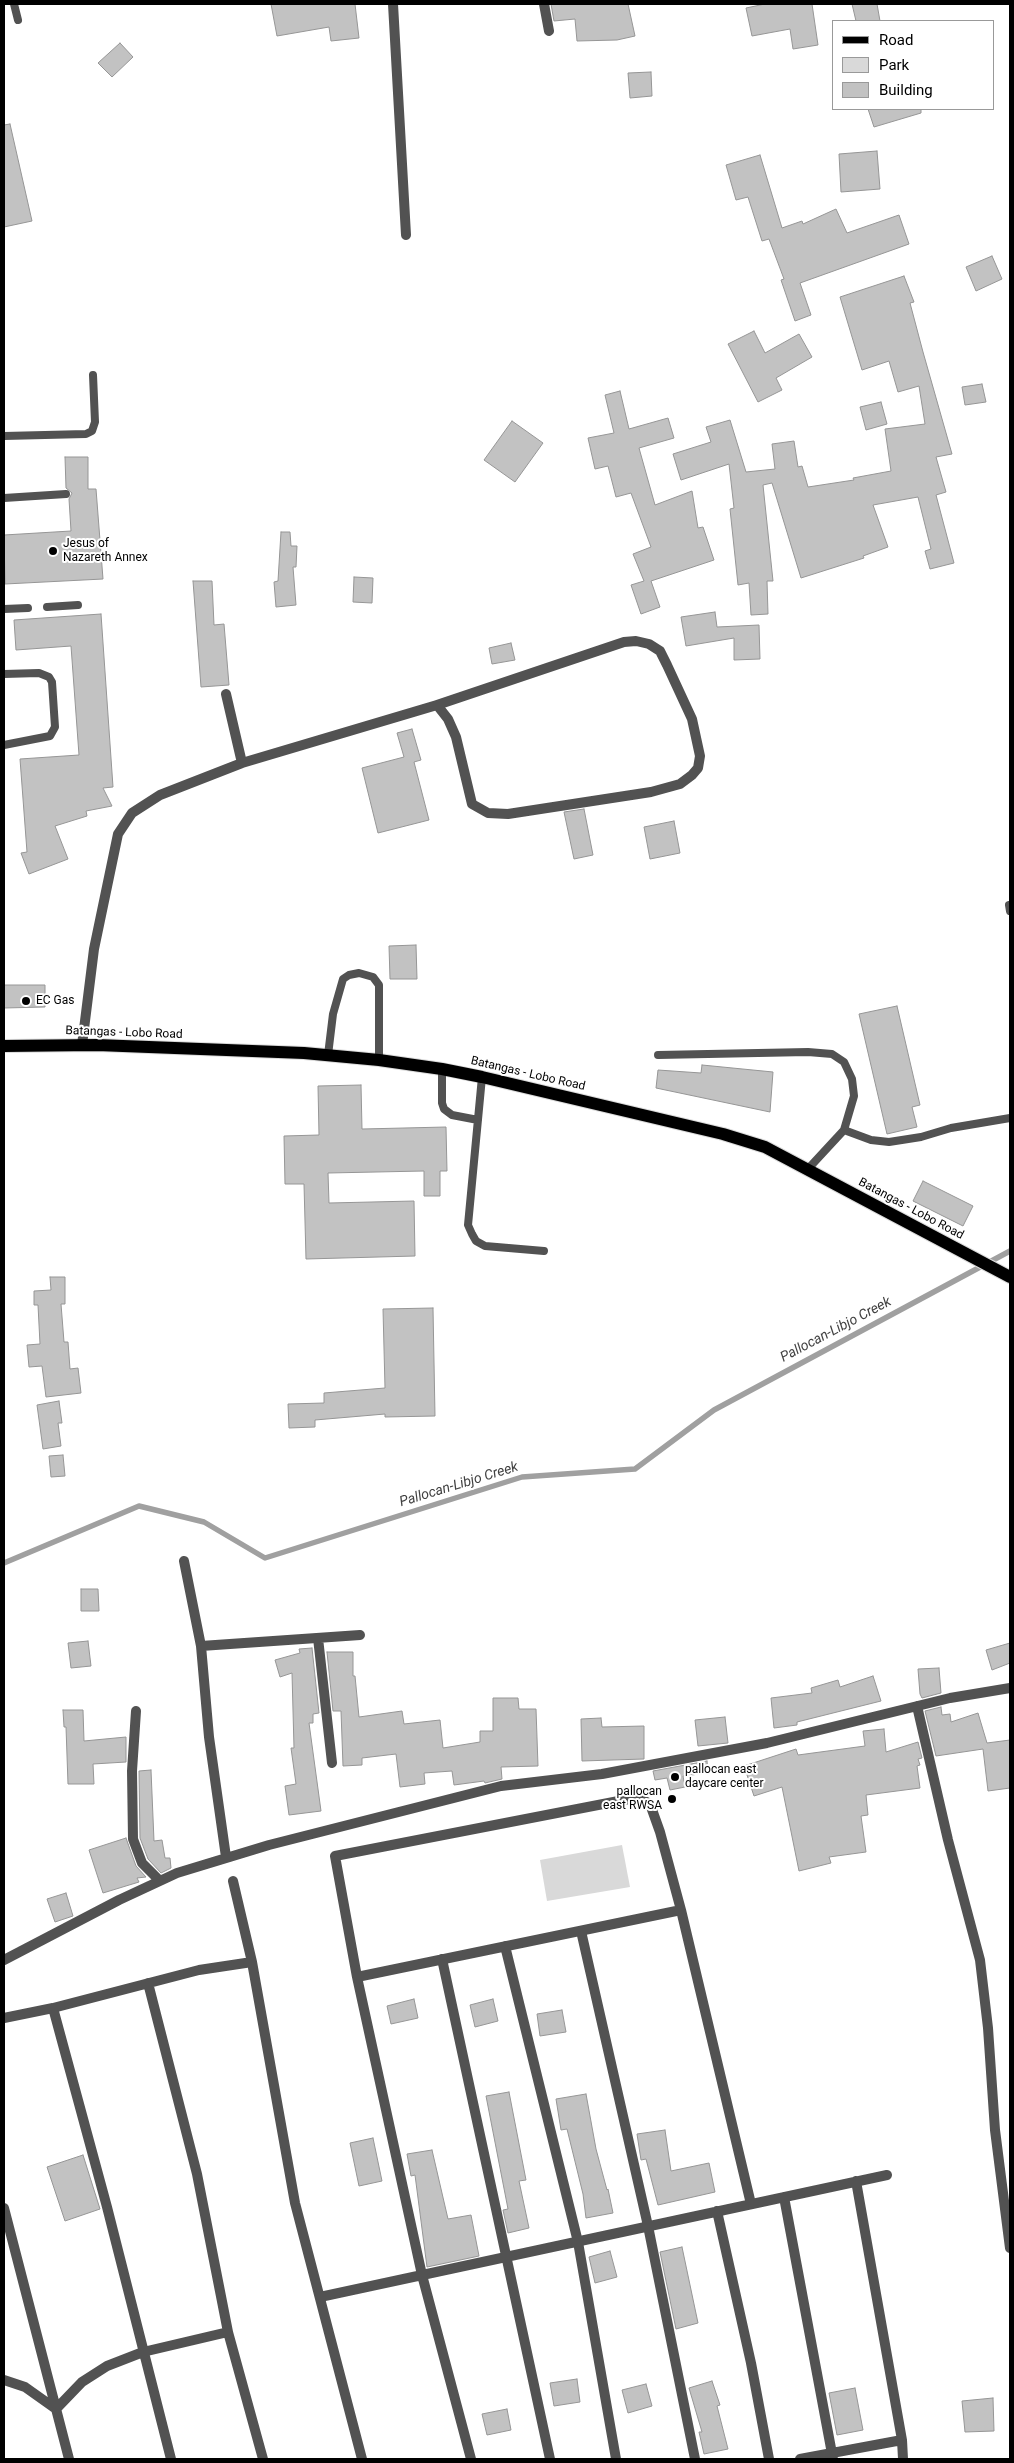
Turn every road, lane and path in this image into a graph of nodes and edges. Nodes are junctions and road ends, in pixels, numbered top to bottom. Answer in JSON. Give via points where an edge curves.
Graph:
{"nodes":[{"id":1,"x":14,"y":4,"type":"edge"},
{"id":2,"x":393,"y":4,"type":"edge"},
{"id":3,"x":544,"y":4,"type":"edge"},
{"id":4,"x":18,"y":20,"type":"dead end"},
{"id":5,"x":549,"y":31,"type":"dead end"},
{"id":6,"x":406,"y":235,"type":"dead end"},
{"id":7,"x":93,"y":376,"type":"dead end"},
{"id":8,"x":4,"y":436,"type":"edge"},
{"id":9,"x":66,"y":494,"type":"dead end"},
{"id":10,"x":4,"y":498,"type":"edge"},
{"id":11,"x":78,"y":606,"type":"dead end"},
{"id":12,"x":47,"y":607,"type":"dead end"},
{"id":13,"x":28,"y":608,"type":"dead end"},
{"id":14,"x":4,"y":609,"type":"edge"},
{"id":15,"x":4,"y":674,"type":"edge"},
{"id":16,"x":226,"y":694,"type":"dead end"},
{"id":17,"x":437,"y":705,"type":"junction"},
{"id":18,"x":4,"y":745,"type":"edge"},
{"id":19,"x":242,"y":763,"type":"junction"},
{"id":20,"x":82,"y":1045,"type":"junction"},
{"id":21,"x":4,"y":1046,"type":"edge"},
{"id":22,"x":328,"y":1055,"type":"junction"},
{"id":23,"x":658,"y":1055,"type":"dead end"},
{"id":24,"x":379,"y":1060,"type":"junction"},
{"id":25,"x":442,"y":1069,"type":"junction"},
{"id":26,"x":482,"y":1077,"type":"junction"},
{"id":27,"x":1010,"y":1118,"type":"edge"},
{"id":28,"x":478,"y":1120,"type":"junction"},
{"id":29,"x":844,"y":1130,"type":"junction"},
{"id":30,"x":807,"y":1170,"type":"junction"},
{"id":31,"x":544,"y":1251,"type":"dead end"},
{"id":32,"x":1008,"y":1276,"type":"edge"},
{"id":33,"x":184,"y":1561,"type":"dead end"},
{"id":34,"x":360,"y":1635,"type":"dead end"},
{"id":35,"x":318,"y":1638,"type":"junction"},
{"id":36,"x":201,"y":1646,"type":"junction"},
{"id":37,"x":1010,"y":1688,"type":"edge"},
{"id":38,"x":917,"y":1706,"type":"junction"},
{"id":39,"x":136,"y":1710,"type":"dead end"},
{"id":40,"x":332,"y":1763,"type":"dead end"},
{"id":41,"x":226,"y":1857,"type":"junction"},
{"id":42,"x":160,"y":1881,"type":"junction"},
{"id":43,"x":233,"y":1881,"type":"dead end"},
{"id":44,"x":681,"y":1910,"type":"junction"},
{"id":45,"x":581,"y":1931,"type":"junction"},
{"id":46,"x":504,"y":1946,"type":"junction"},
{"id":47,"x":4,"y":1960,"type":"edge"},
{"id":48,"x":442,"y":1960,"type":"junction"},
{"id":49,"x":252,"y":1962,"type":"junction"},
{"id":50,"x":357,"y":1977,"type":"junction"},
{"id":51,"x":148,"y":1983,"type":"junction"},
{"id":52,"x":53,"y":2008,"type":"junction"},
{"id":53,"x":4,"y":2018,"type":"edge"},
{"id":54,"x":887,"y":2174,"type":"dead end"},
{"id":55,"x":856,"y":2181,"type":"junction"},
{"id":56,"x":784,"y":2197,"type":"junction"},
{"id":57,"x":752,"y":2204,"type":"junction"},
{"id":58,"x":4,"y":2208,"type":"edge"},
{"id":59,"x":717,"y":2212,"type":"junction"},
{"id":60,"x":648,"y":2226,"type":"junction"},
{"id":61,"x":578,"y":2242,"type":"junction"},
{"id":62,"x":1010,"y":2248,"type":"edge"},
{"id":63,"x":506,"y":2257,"type":"junction"},
{"id":64,"x":422,"y":2275,"type":"junction"},
{"id":65,"x":320,"y":2297,"type":"junction"},
{"id":66,"x":228,"y":2332,"type":"junction"},
{"id":67,"x":143,"y":2352,"type":"junction"},
{"id":68,"x":4,"y":2380,"type":"edge"},
{"id":69,"x":56,"y":2409,"type":"junction"},
{"id":70,"x":902,"y":2440,"type":"junction"},
{"id":71,"x":833,"y":2456,"type":"edge"},
{"id":72,"x":69,"y":2459,"type":"edge"},
{"id":73,"x":171,"y":2459,"type":"edge"},
{"id":74,"x":263,"y":2459,"type":"edge"},
{"id":75,"x":362,"y":2459,"type":"edge"},
{"id":76,"x":471,"y":2459,"type":"edge"},
{"id":77,"x":550,"y":2459,"type":"edge"},
{"id":78,"x":616,"y":2459,"type":"edge"},
{"id":79,"x":695,"y":2459,"type":"edge"},
{"id":80,"x":769,"y":2459,"type":"edge"},
{"id":81,"x":800,"y":2459,"type":"edge"},
{"id":82,"x":903,"y":2459,"type":"edge"}],
"edges":[{"from":1,"to":4,"type":"lane"},
{"from":2,"to":6,"type":"street"},
{"from":3,"to":5,"type":"street"},
{"from":7,"to":8,"type":"lane","via":[[95,422],[92,431],[86,434]]},
{"from":9,"to":10,"type":"lane"},
{"from":11,"to":12,"type":"lane"},
{"from":13,"to":14,"type":"lane"},
{"from":15,"to":18,"type":"lane","via":[[39,673],[49,677],[55,727],[50,736]]},
{"from":16,"to":19,"type":"street"},
{"from":17,"to":17,"type":"street","via":[[624,642],[649,644],[660,651],[692,719],[700,756],[698,768],[680,784],[651,792],[508,814],[488,814],[472,804],[456,737]]},
{"from":17,"to":19,"type":"street"},
{"from":19,"to":20,"type":"street","via":[[160,795],[132,813],[118,834],[102,901]]},
{"from":20,"to":21,"type":"main road","name":"Batangas - Lobo Road"},
{"from":20,"to":22,"type":"main road","name":"Batangas - Lobo Road"},
{"from":22,"to":24,"type":"main road","name":"Batangas - Lobo Road"},
{"from":22,"to":24,"type":"lane","via":[[333,1014],[343,979],[359,973],[373,977],[379,986]]},
{"from":23,"to":29,"type":"lane","via":[[832,1054],[844,1062],[852,1079],[854,1096]]},
{"from":24,"to":25,"type":"main road","name":"Batangas - Lobo Road"},
{"from":25,"to":26,"type":"main road","name":"Batangas - Lobo Road"},
{"from":25,"to":28,"type":"lane","via":[[444,1110],[452,1115]]},
{"from":26,"to":28,"type":"lane"},
{"from":26,"to":30,"type":"main road","name":"Batangas - Lobo Road","via":[[723,1134],[765,1147]]},
{"from":27,"to":29,"type":"lane","via":[[889,1142],[871,1140]]},
{"from":28,"to":31,"type":"lane","via":[[468,1225],[472,1234],[476,1241],[486,1246]]},
{"from":29,"to":30,"type":"lane"},
{"from":30,"to":32,"type":"main road","name":"Batangas - Lobo Road"},
{"from":33,"to":36,"type":"street"},
{"from":34,"to":35,"type":"street"},
{"from":35,"to":36,"type":"street"},
{"from":35,"to":40,"type":"street"},
{"from":36,"to":41,"type":"street","via":[[209,1738]]},
{"from":37,"to":38,"type":"street"},
{"from":38,"to":41,"type":"street","via":[[767,1743],[602,1774],[501,1786]]},
{"from":38,"to":62,"type":"street","via":[[980,1960],[995,2130]]},
{"from":39,"to":42,"type":"street","via":[[132,1771],[133,1839],[142,1863]]},
{"from":41,"to":42,"type":"street"},
{"from":42,"to":47,"type":"street"},
{"from":43,"to":49,"type":"street"},
{"from":44,"to":45,"type":"street"},
{"from":44,"to":50,"type":"street","via":[[654,1813],[650,1804],[639,1798],[336,1856]]},
{"from":44,"to":57,"type":"street"},
{"from":45,"to":46,"type":"street"},
{"from":45,"to":60,"type":"street"},
{"from":46,"to":48,"type":"street"},
{"from":46,"to":61,"type":"street"},
{"from":48,"to":50,"type":"street"},
{"from":48,"to":63,"type":"street"},
{"from":49,"to":51,"type":"street","via":[[199,1970]]},
{"from":49,"to":65,"type":"street","via":[[296,2203]]},
{"from":50,"to":64,"type":"street"},
{"from":51,"to":52,"type":"street"},
{"from":51,"to":66,"type":"street","via":[[197,2174]]},
{"from":52,"to":53,"type":"street"},
{"from":52,"to":67,"type":"street"},
{"from":54,"to":55,"type":"street"},
{"from":55,"to":56,"type":"street"},
{"from":55,"to":70,"type":"street"},
{"from":56,"to":57,"type":"street"},
{"from":56,"to":71,"type":"street"},
{"from":57,"to":59,"type":"street"},
{"from":58,"to":69,"type":"street"},
{"from":59,"to":60,"type":"street"},
{"from":59,"to":80,"type":"street"},
{"from":60,"to":61,"type":"street"},
{"from":60,"to":79,"type":"street"},
{"from":61,"to":63,"type":"street"},
{"from":61,"to":78,"type":"street"},
{"from":63,"to":64,"type":"street"},
{"from":63,"to":77,"type":"street"},
{"from":64,"to":65,"type":"street"},
{"from":64,"to":76,"type":"street"},
{"from":65,"to":75,"type":"street"},
{"from":66,"to":67,"type":"street"},
{"from":66,"to":74,"type":"street"},
{"from":67,"to":69,"type":"street","via":[[107,2366],[82,2382]]},
{"from":67,"to":73,"type":"street"},
{"from":68,"to":69,"type":"street","via":[[26,2387]]},
{"from":69,"to":72,"type":"street"},
{"from":70,"to":71,"type":"street"},
{"from":70,"to":82,"type":"street"},
{"from":71,"to":81,"type":"street"}]}
